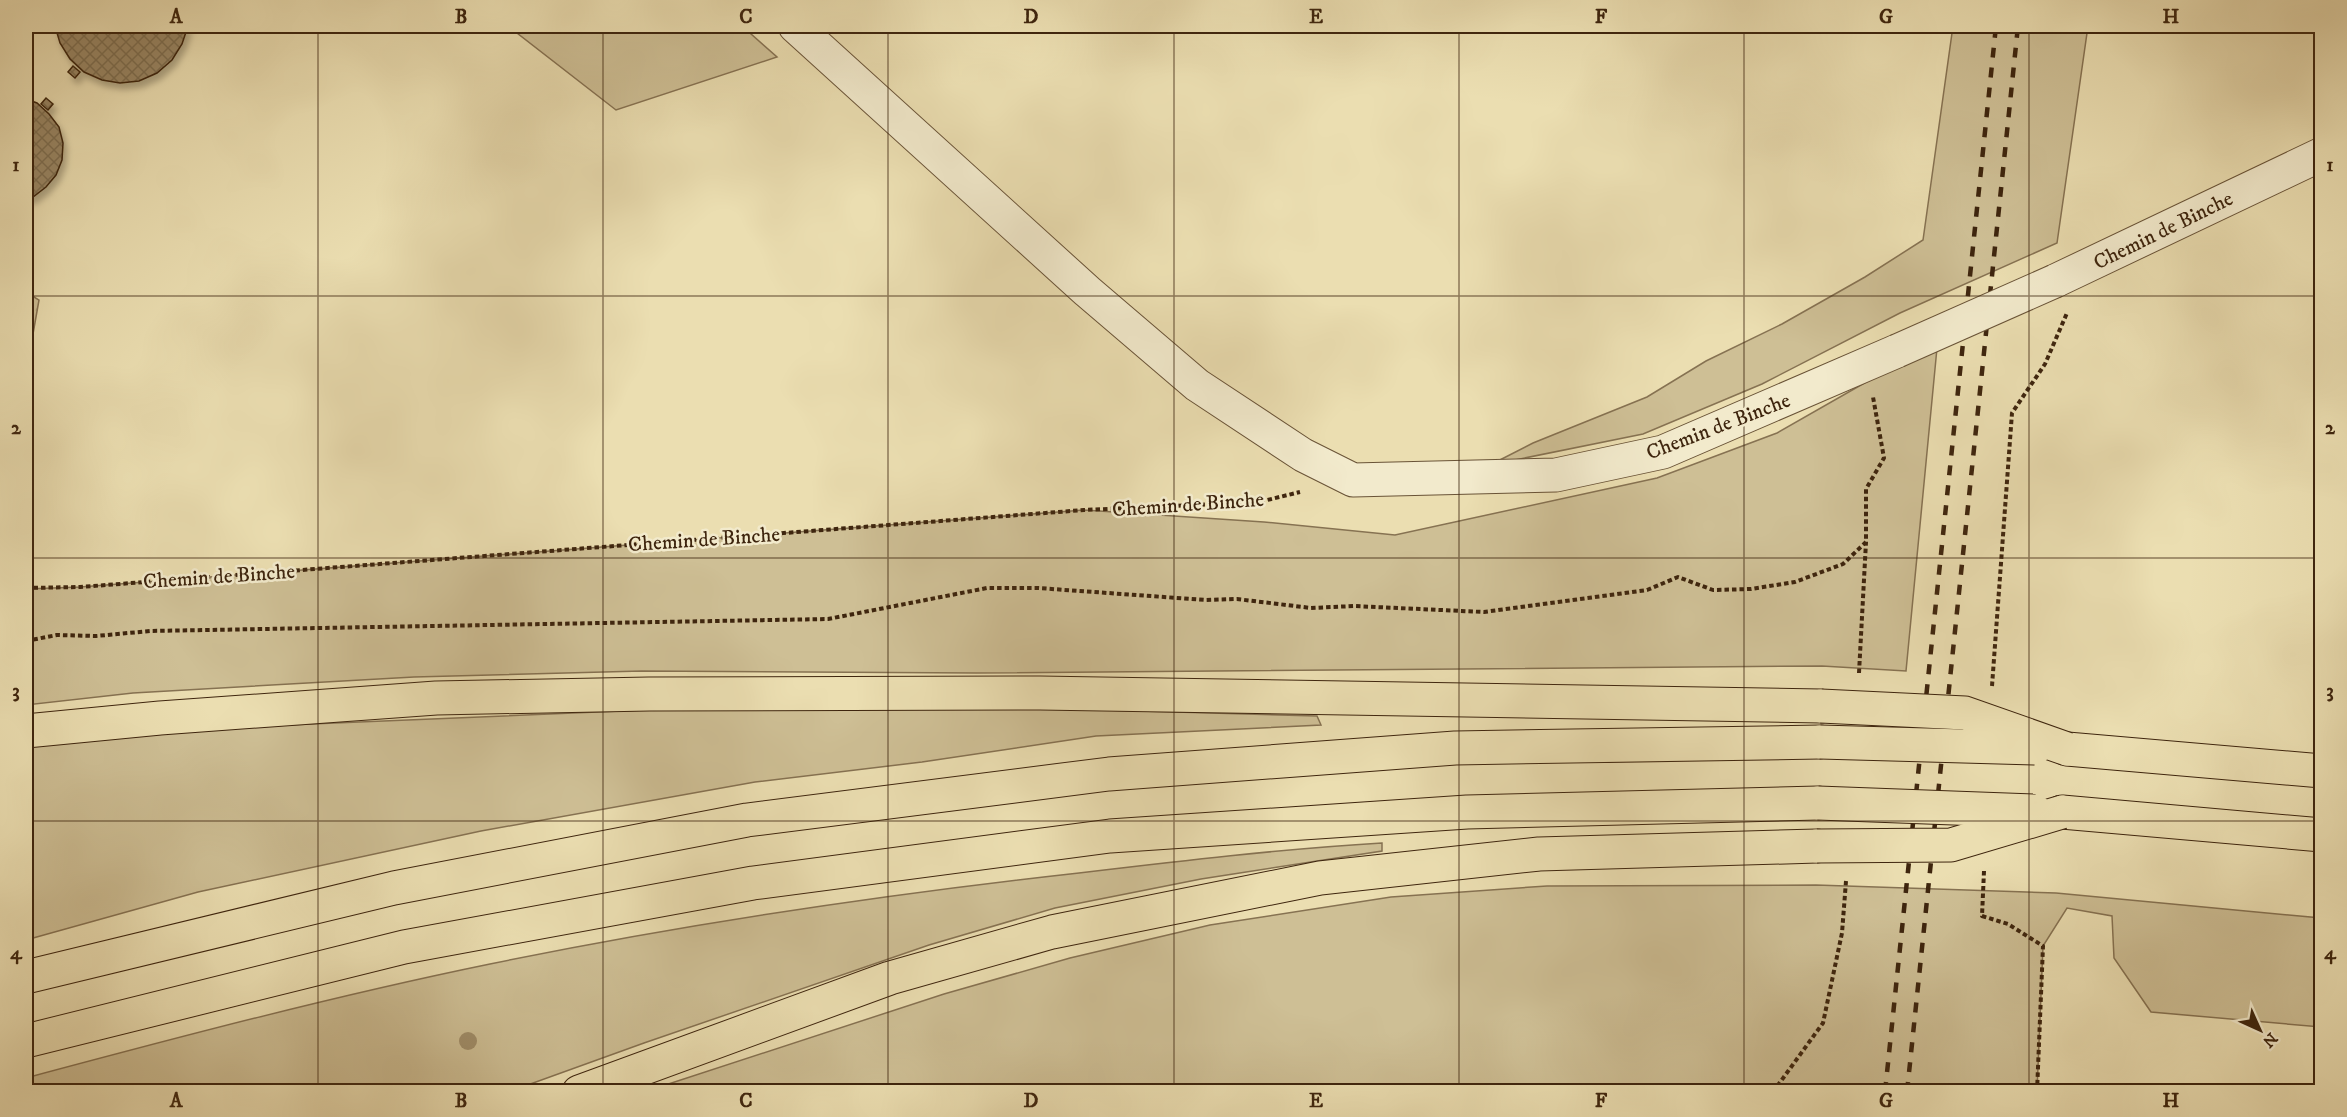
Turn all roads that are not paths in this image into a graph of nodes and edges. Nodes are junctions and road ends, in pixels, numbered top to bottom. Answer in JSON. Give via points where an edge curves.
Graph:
{"nodes":[{"id":1,"x":795,"y":26,"type":"edge"},
{"id":2,"x":2322,"y":154,"type":"edge"},
{"id":3,"x":26,"y":731,"type":"edge"},
{"id":4,"x":2067,"y":749,"type":"junction"},
{"id":5,"x":2322,"y":771,"type":"edge"},
{"id":6,"x":2062,"y":812,"type":"junction"},
{"id":7,"x":2322,"y":835,"type":"edge"},
{"id":8,"x":26,"y":977,"type":"edge"},
{"id":9,"x":26,"y":1041,"type":"edge"},
{"id":10,"x":579,"y":1092,"type":"edge"}],
"edges":[{"from":1,"to":2,"type":"street","name":"Chemin de Binche","bridge":true,"via":[[1197,386],[1303,455],[1353,480],[1556,475],[1663,452],[2058,280]]},
{"from":3,"to":4,"type":"highway","bridge":true,"via":[[436,698],[1040,693],[1821,706],[1965,713]]},
{"from":4,"to":5,"type":"highway"},
{"from":4,"to":8,"type":"highway","bridge":true,"via":[[1820,742],[1455,748],[1109,774],[747,820],[394,888]]},
{"from":6,"to":7,"type":"highway"},
{"from":6,"to":9,"type":"highway","bridge":true,"via":[[1818,803],[1467,812],[1110,836],[765,881],[404,947]]},
{"from":6,"to":10,"type":"highway","bridge":true,"via":[[1951,845],[1539,854],[1320,878],[1052,932],[890,978]]}]}
